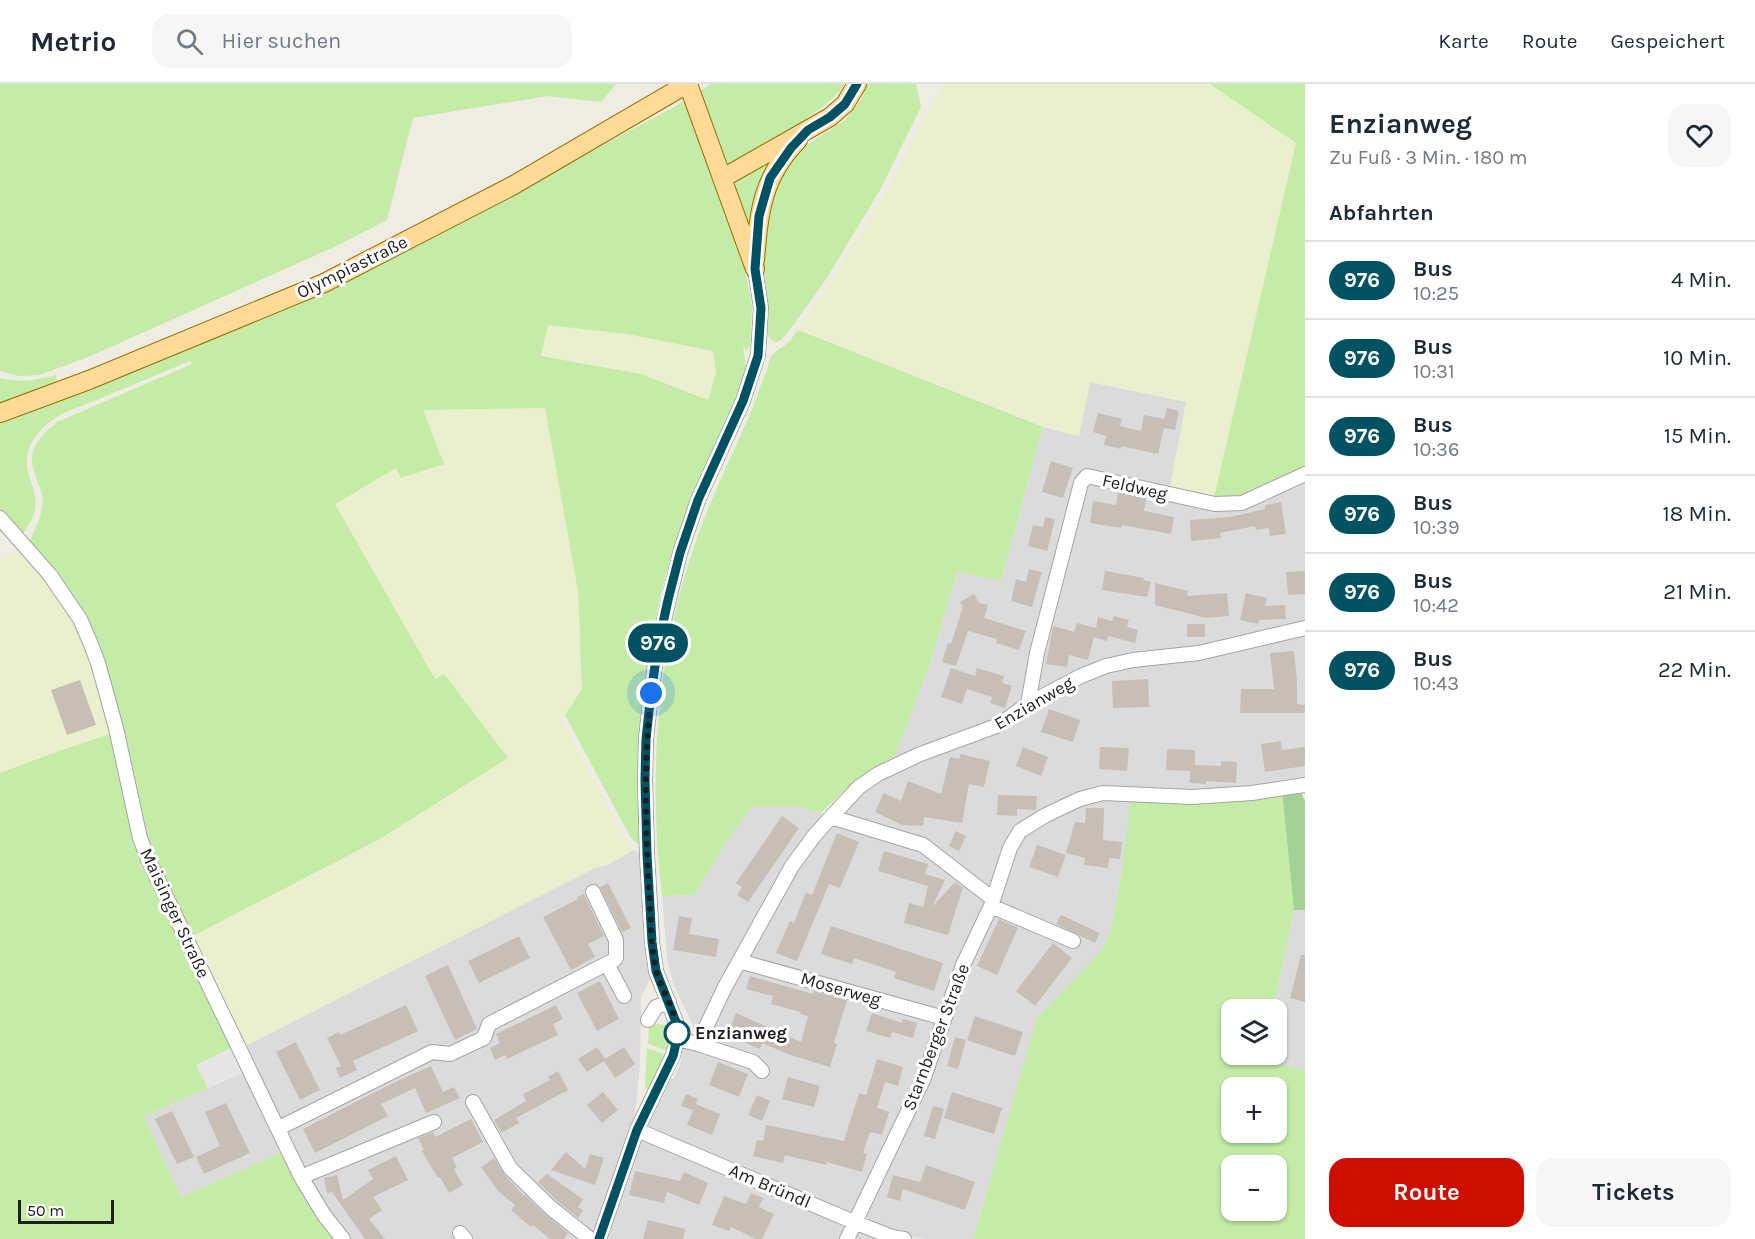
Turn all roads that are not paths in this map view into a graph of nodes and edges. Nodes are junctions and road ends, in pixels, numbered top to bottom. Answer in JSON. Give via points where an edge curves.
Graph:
{"nodes":[{"id":1,"x":688,"y":84,"type":"edge"},
{"id":2,"x":857,"y":84,"type":"edge"},
{"id":3,"x":808,"y":130,"type":"junction"},
{"id":4,"x":723,"y":178,"type":"junction"},
{"id":5,"x":755,"y":269,"type":"junction"},
{"id":6,"x":0,"y":413,"type":"edge"},
{"id":7,"x":1305,"y":474,"type":"edge"},
{"id":8,"x":0,"y":518,"type":"edge"},
{"id":9,"x":1305,"y":628,"type":"edge"},
{"id":10,"x":1028,"y":704,"type":"junction"},
{"id":11,"x":1305,"y":785,"type":"edge"},
{"id":12,"x":831,"y":817,"type":"junction"},
{"id":13,"x":593,"y":892,"type":"dead end"},
{"id":14,"x":992,"y":902,"type":"junction"},
{"id":15,"x":1073,"y":941,"type":"dead end"},
{"id":16,"x":739,"y":961,"type":"junction"},
{"id":17,"x":607,"y":964,"type":"junction"},
{"id":18,"x":624,"y":996,"type":"dead end"},
{"id":19,"x":669,"y":1002,"type":"junction"},
{"id":20,"x":944,"y":1018,"type":"junction"},
{"id":21,"x":648,"y":1020,"type":"dead end"},
{"id":22,"x":677,"y":1039,"type":"junction"},
{"id":23,"x":698,"y":1044,"type":"junction"},
{"id":24,"x":762,"y":1071,"type":"dead end"},
{"id":25,"x":473,"y":1102,"type":"dead end"},
{"id":26,"x":434,"y":1122,"type":"dead end"},
{"id":27,"x":279,"y":1128,"type":"junction"},
{"id":28,"x":637,"y":1130,"type":"junction"},
{"id":29,"x":302,"y":1177,"type":"junction"},
{"id":30,"x":854,"y":1222,"type":"junction"},
{"id":31,"x":343,"y":1239,"type":"edge"},
{"id":32,"x":590,"y":1239,"type":"edge"},
{"id":33,"x":599,"y":1239,"type":"edge"},
{"id":34,"x":847,"y":1239,"type":"edge"},
{"id":35,"x":904,"y":1239,"type":"edge"}],
"edges":[{"from":1,"to":4,"type":"main road"},
{"from":1,"to":6,"type":"main road","name":"Olympiastraße","via":[[512,186],[324,283],[111,372]]},
{"from":2,"to":3,"type":"main road","via":[[845,104]]},
{"from":3,"to":4,"type":"main road"},
{"from":3,"to":5,"type":"main road","via":[[770,178],[759,216]]},
{"from":4,"to":5,"type":"main road"},
{"from":5,"to":19,"type":"street","via":[[761,308],[758,356],[680,553],[658,646],[646,739],[652,942],[656,971]]},
{"from":7,"to":10,"type":"street","name":"Feldweg","via":[[1242,503],[1215,504],[1087,476],[1081,483],[1037,653]]},
{"from":8,"to":27,"type":"street","name":"Maisinger Straße","via":[[50,574],[83,627],[107,694],[148,859]]},
{"from":9,"to":10,"type":"street","name":"Enzianweg","via":[[1199,653],[1106,666]]},
{"from":10,"to":12,"type":"street","name":"Enzianweg","via":[[999,725],[878,774]]},
{"from":11,"to":14,"type":"street","name":"Starnberger Straße","via":[[1192,797],[1103,793],[1080,799],[1020,831],[1010,848]]},
{"from":12,"to":14,"type":"street","via":[[923,845]]},
{"from":12,"to":16,"type":"street","name":"Enzianweg","via":[[792,866]]},
{"from":13,"to":17,"type":"street","via":[[616,940],[616,958]]},
{"from":14,"to":15,"type":"street"},
{"from":14,"to":20,"type":"street","name":"Starnberger Straße"},
{"from":16,"to":20,"type":"street","name":"Moserweg"},
{"from":16,"to":23,"type":"street","name":"Enzianweg"},
{"from":17,"to":18,"type":"street"},
{"from":17,"to":27,"type":"street","via":[[489,1024],[484,1038],[450,1054],[432,1052]]},
{"from":19,"to":21,"type":"street","via":[[656,1007]]},
{"from":19,"to":22,"type":"street"},
{"from":20,"to":30,"type":"street","name":"Starnberger Straße","via":[[923,1080]]},
{"from":22,"to":23,"type":"street"},
{"from":22,"to":28,"type":"street","via":[[673,1056]]},
{"from":23,"to":24,"type":"street","via":[[753,1062]]},
{"from":25,"to":32,"type":"street","via":[[510,1168]]},
{"from":26,"to":29,"type":"street"},
{"from":27,"to":29,"type":"street","name":"Maisinger Straße"},
{"from":28,"to":30,"type":"street","name":"Am Bründl"},
{"from":28,"to":33,"type":"street"},
{"from":29,"to":31,"type":"street","name":"Maisinger Straße"},
{"from":30,"to":34,"type":"street","name":"Starnberger Straße"},
{"from":30,"to":35,"type":"street","name":"Am Bründl"}]}
